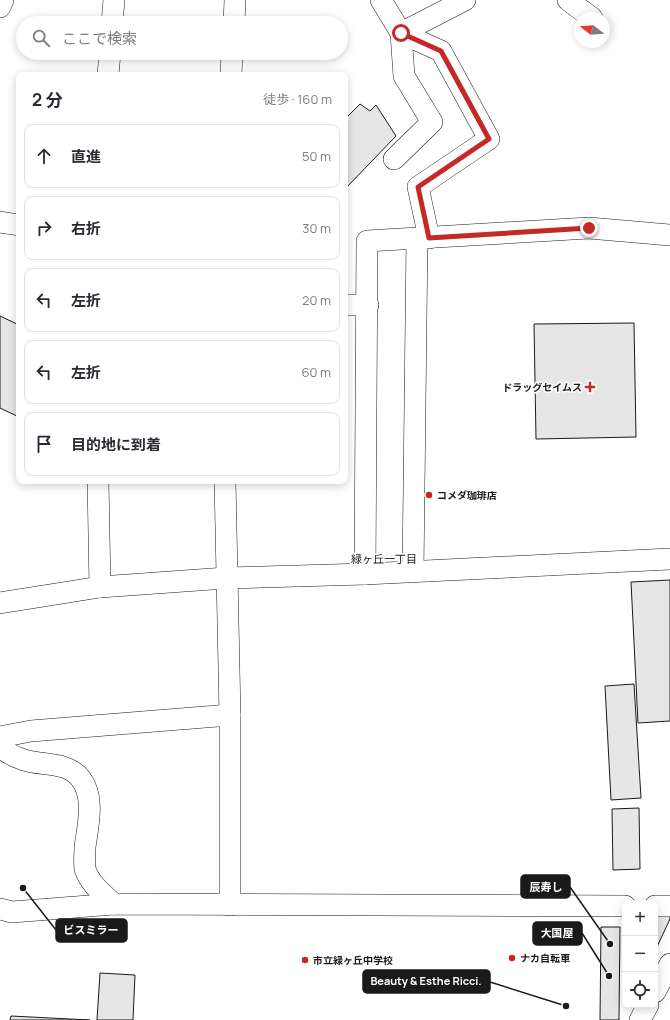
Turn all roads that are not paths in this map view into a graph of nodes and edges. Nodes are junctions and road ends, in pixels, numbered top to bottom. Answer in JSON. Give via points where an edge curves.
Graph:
{"nodes":[{"id":1,"x":3,"y":0,"type":"edge"},
{"id":2,"x":114,"y":0,"type":"edge"},
{"id":3,"x":235,"y":0,"type":"edge"},
{"id":4,"x":381,"y":0,"type":"edge"},
{"id":5,"x":465,"y":0,"type":"edge"},
{"id":6,"x":568,"y":0,"type":"edge"},
{"id":7,"x":0,"y":7,"type":"edge"},
{"id":8,"x":584,"y":12,"type":"edge"},
{"id":9,"x":113,"y":16,"type":"edge"},
{"id":10,"x":234,"y":16,"type":"edge"},
{"id":11,"x":401,"y":33,"type":"junction"},
{"id":12,"x":109,"y":60,"type":"edge"},
{"id":13,"x":232,"y":60,"type":"edge"},
{"id":14,"x":108,"y":72,"type":"edge"},
{"id":15,"x":231,"y":72,"type":"edge"},
{"id":16,"x":394,"y":159,"type":"dead end"},
{"id":17,"x":0,"y":222,"type":"edge"},
{"id":18,"x":16,"y":225,"type":"edge"},
{"id":19,"x":670,"y":235,"type":"edge"},
{"id":20,"x":423,"y":238,"type":"junction"},
{"id":21,"x":348,"y":305,"type":"edge"},
{"id":22,"x":368,"y":305,"type":"junction"},
{"id":23,"x":98,"y":484,"type":"edge"},
{"id":24,"x":224,"y":484,"type":"edge"},
{"id":25,"x":670,"y":559,"type":"edge"},
{"id":26,"x":413,"y":572,"type":"junction"},
{"id":27,"x":365,"y":574,"type":"junction"},
{"id":28,"x":226,"y":578,"type":"junction"},
{"id":29,"x":100,"y":587,"type":"junction"},
{"id":30,"x":0,"y":603,"type":"edge"},
{"id":31,"x":230,"y":714,"type":"junction"},
{"id":32,"x":0,"y":737,"type":"edge"},
{"id":33,"x":0,"y":747,"type":"edge"},
{"id":34,"x":114,"y":904,"type":"junction"},
{"id":35,"x":230,"y":905,"type":"junction"},
{"id":36,"x":622,"y":906,"type":"edge"},
{"id":37,"x":658,"y":906,"type":"edge"},
{"id":38,"x":670,"y":906,"type":"edge"},
{"id":39,"x":0,"y":909,"type":"edge"},
{"id":40,"x":670,"y":964,"type":"edge"},
{"id":41,"x":658,"y":986,"type":"edge"},
{"id":42,"x":646,"y":1008,"type":"edge"},
{"id":43,"x":640,"y":1020,"type":"edge"}],
"edges":[{"from":1,"to":7,"type":"street"},
{"from":2,"to":9,"type":"street"},
{"from":3,"to":10,"type":"street"},
{"from":4,"to":11,"type":"street"},
{"from":5,"to":11,"type":"street"},
{"from":6,"to":8,"type":"street"},
{"from":11,"to":16,"type":"street","via":[[404,76],[432,122]]},
{"from":11,"to":20,"type":"street","via":[[441,51],[489,139],[418,187]]},
{"from":12,"to":14,"type":"street"},
{"from":13,"to":15,"type":"street"},
{"from":17,"to":18,"type":"street"},
{"from":19,"to":20,"type":"street","via":[[589,228]]},
{"from":20,"to":22,"type":"street","via":[[367,241]]},
{"from":20,"to":26,"type":"street"},
{"from":21,"to":22,"type":"street"},
{"from":22,"to":27,"type":"street"},
{"from":23,"to":29,"type":"street"},
{"from":24,"to":28,"type":"street"},
{"from":25,"to":26,"type":"street"},
{"from":26,"to":27,"type":"street"},
{"from":27,"to":28,"type":"street"},
{"from":28,"to":29,"type":"street"},
{"from":28,"to":31,"type":"street"},
{"from":29,"to":30,"type":"street"},
{"from":31,"to":32,"type":"street","via":[[31,731]]},
{"from":31,"to":35,"type":"street"},
{"from":33,"to":34,"type":"street","via":[[25,760],[73,770],[81,779],[90,805],[85,868],[89,878]]},
{"from":34,"to":35,"type":"street"},
{"from":34,"to":39,"type":"street","via":[[12,912]]},
{"from":35,"to":36,"type":"street"},
{"from":37,"to":38,"type":"street"},
{"from":40,"to":41,"type":"street"},
{"from":42,"to":43,"type":"street"}]}
